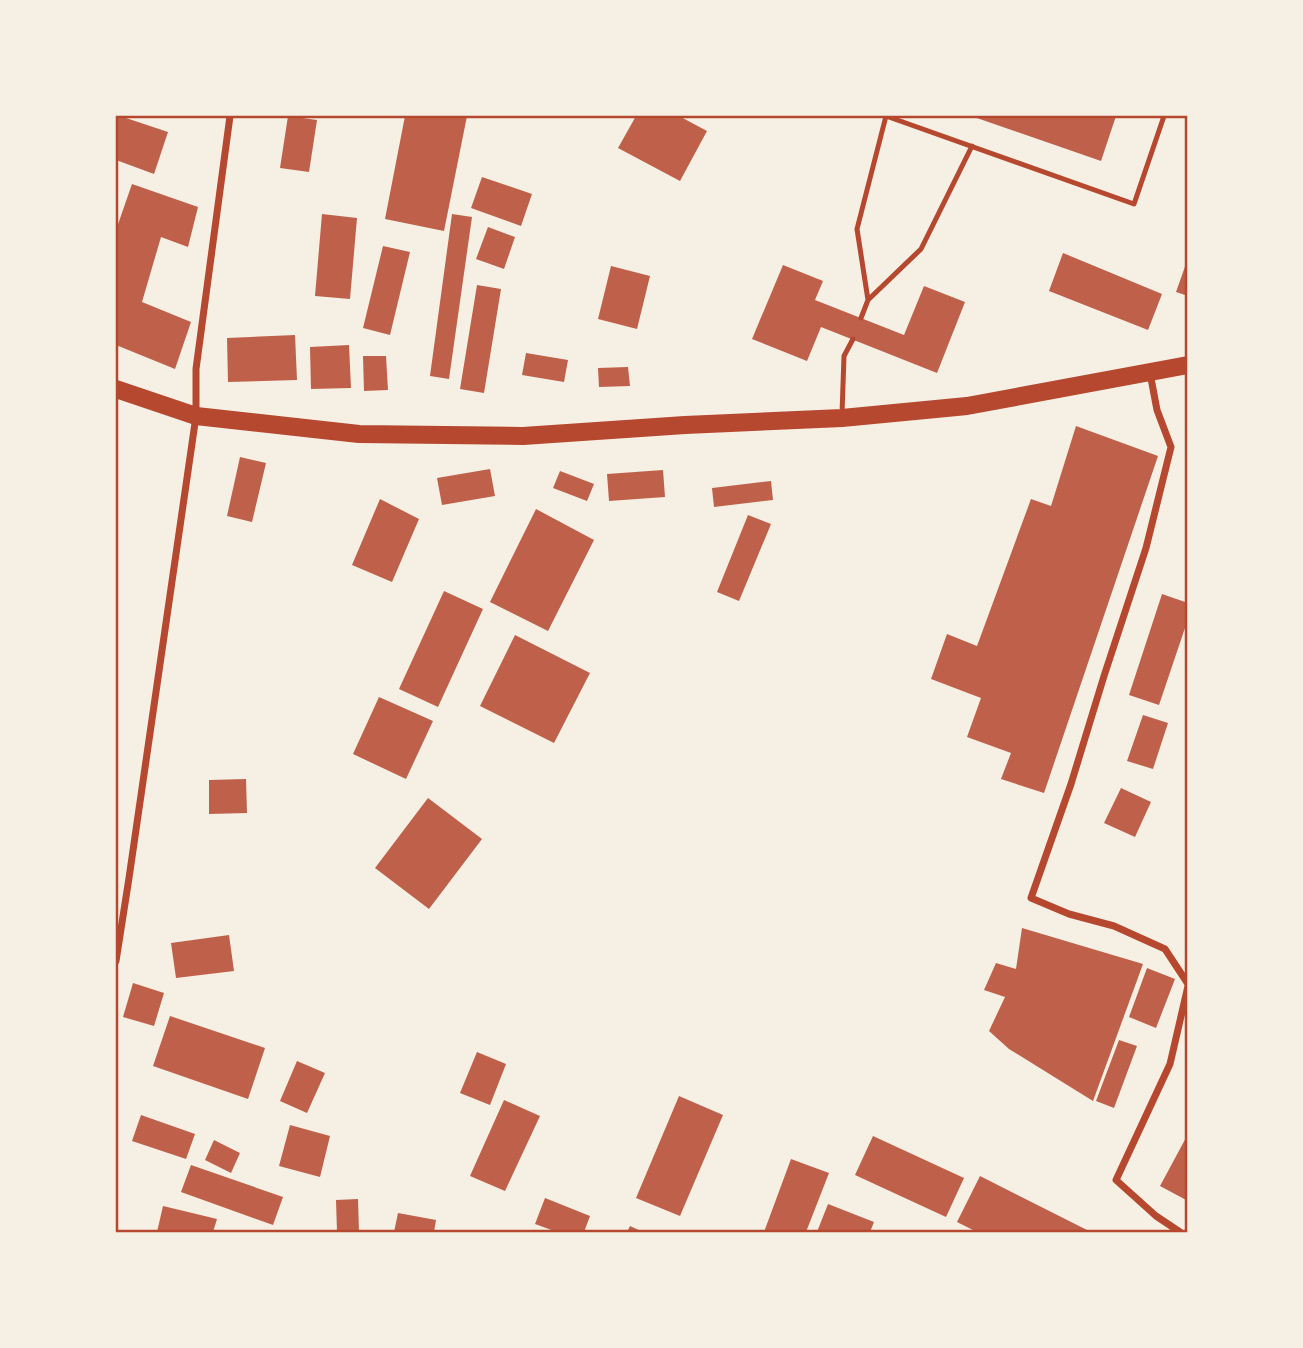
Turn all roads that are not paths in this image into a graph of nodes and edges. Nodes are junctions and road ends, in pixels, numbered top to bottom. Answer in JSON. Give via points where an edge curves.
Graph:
{"nodes":[{"id":1,"x":230,"y":116,"type":"edge"},
{"id":2,"x":886,"y":116,"type":"edge"},
{"id":3,"x":1164,"y":116,"type":"edge"},
{"id":4,"x":972,"y":146,"type":"junction"},
{"id":5,"x":868,"y":300,"type":"junction"},
{"id":6,"x":861,"y":318,"type":"dead end"},
{"id":7,"x":853,"y":339,"type":"dead end"},
{"id":8,"x":1188,"y":365,"type":"edge"},
{"id":9,"x":1150,"y":372,"type":"junction"},
{"id":10,"x":116,"y":389,"type":"edge"},
{"id":11,"x":196,"y":416,"type":"junction"},
{"id":12,"x":842,"y":418,"type":"junction"},
{"id":13,"x":116,"y":961,"type":"edge"},
{"id":14,"x":1188,"y":985,"type":"edge"},
{"id":15,"x":1180,"y":1233,"type":"edge"}],
"edges":[{"from":1,"to":11,"type":"street","via":[[196,369]]},
{"from":2,"to":4,"type":"lane"},
{"from":2,"to":5,"type":"lane","via":[[857,229]]},
{"from":3,"to":4,"type":"lane","via":[[1134,204]]},
{"from":4,"to":5,"type":"lane","via":[[921,249]]},
{"from":5,"to":6,"type":"lane"},
{"from":7,"to":12,"type":"lane","via":[[844,356]]},
{"from":8,"to":9,"type":"main road"},
{"from":9,"to":12,"type":"main road","via":[[967,406]]},
{"from":9,"to":14,"type":"street","via":[[1157,410],[1171,447],[1146,548],[1031,898],[1165,949]]},
{"from":10,"to":11,"type":"main road"},
{"from":11,"to":12,"type":"main road","via":[[359,434],[523,436]]},
{"from":11,"to":13,"type":"street"},
{"from":14,"to":15,"type":"street","via":[[1170,1064],[1116,1180]]}]}
